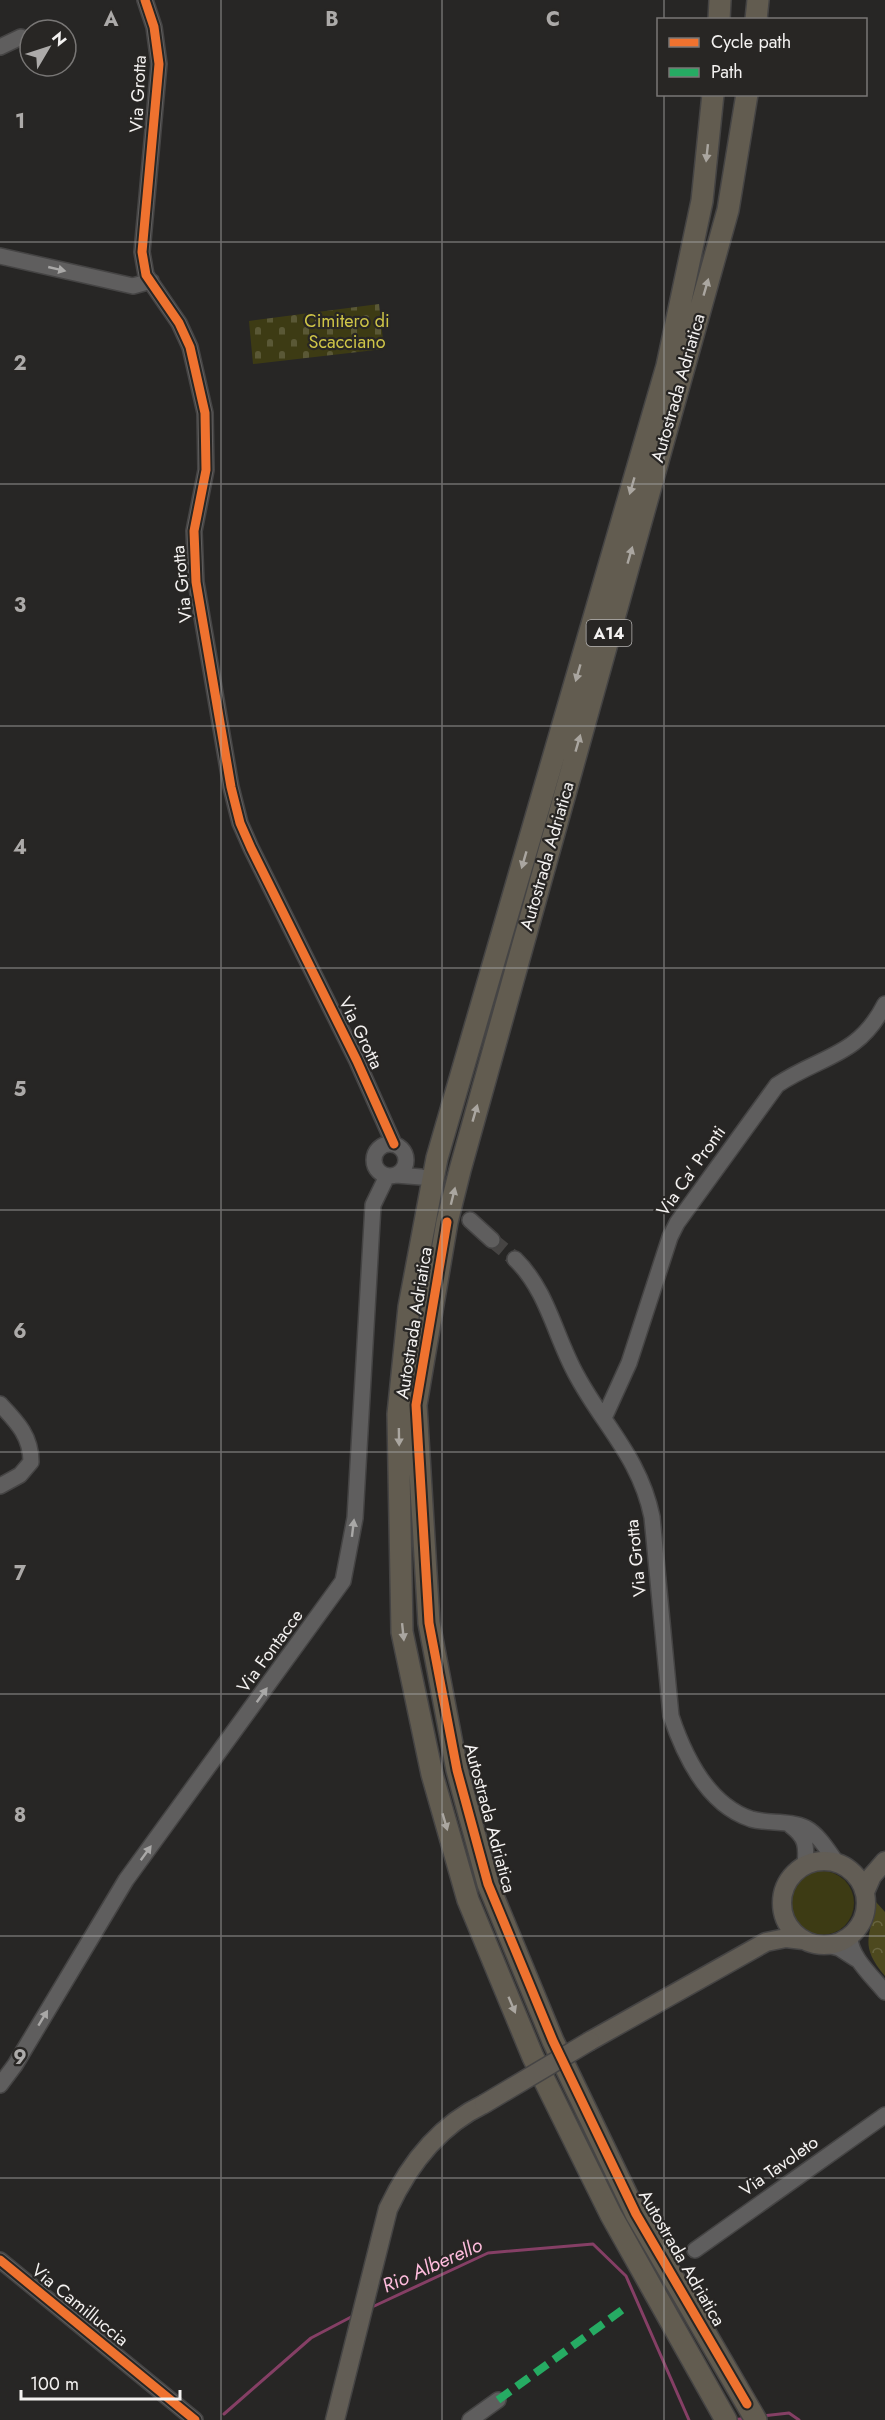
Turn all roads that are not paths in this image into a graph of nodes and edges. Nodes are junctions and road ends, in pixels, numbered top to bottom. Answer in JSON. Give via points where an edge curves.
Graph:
{"nodes":[{"id":1,"x":145,"y":0,"type":"edge"},
{"id":2,"x":720,"y":0,"type":"edge"},
{"id":3,"x":758,"y":0,"type":"edge"},
{"id":4,"x":719,"y":18,"type":"edge"},
{"id":5,"x":756,"y":18,"type":"edge"},
{"id":6,"x":18,"y":38,"type":"edge"},
{"id":7,"x":0,"y":47,"type":"edge"},
{"id":8,"x":713,"y":96,"type":"edge"},
{"id":9,"x":747,"y":96,"type":"edge"},
{"id":10,"x":0,"y":256,"type":"edge"},
{"id":11,"x":151,"y":281,"type":"junction"},
{"id":12,"x":885,"y":1004,"type":"edge"},
{"id":13,"x":394,"y":1144,"type":"junction"},
{"id":14,"x":391,"y":1176,"type":"junction"},
{"id":15,"x":470,"y":1220,"type":"dead end"},
{"id":16,"x":492,"y":1240,"type":"tunnel mouth"},
{"id":17,"x":515,"y":1259,"type":"tunnel mouth"},
{"id":18,"x":0,"y":1404,"type":"edge"},
{"id":19,"x":604,"y":1418,"type":"junction"},
{"id":20,"x":0,"y":1486,"type":"edge"},
{"id":21,"x":788,"y":1824,"type":"junction"},
{"id":22,"x":883,"y":1862,"type":"edge"},
{"id":23,"x":805,"y":1865,"type":"junction"},
{"id":24,"x":844,"y":1867,"type":"junction"},
{"id":25,"x":864,"y":1892,"type":"junction"},
{"id":26,"x":783,"y":1914,"type":"junction"},
{"id":27,"x":850,"y":1936,"type":"junction"},
{"id":28,"x":803,"y":1940,"type":"junction"},
{"id":29,"x":766,"y":1942,"type":"junction"},
{"id":30,"x":827,"y":1945,"type":"junction"},
{"id":31,"x":859,"y":1961,"type":"junction"},
{"id":32,"x":885,"y":1992,"type":"edge"},
{"id":33,"x":0,"y":2085,"type":"edge"},
{"id":34,"x":885,"y":2115,"type":"edge"},
{"id":35,"x":694,"y":2250,"type":"dead end"},
{"id":36,"x":0,"y":2260,"type":"edge"},
{"id":37,"x":498,"y":2400,"type":"dead end"},
{"id":38,"x":752,"y":2412,"type":"edge"},
{"id":39,"x":723,"y":2414,"type":"edge"},
{"id":40,"x":195,"y":2420,"type":"edge"},
{"id":41,"x":336,"y":2420,"type":"edge"},
{"id":42,"x":470,"y":2420,"type":"edge"}],
"edges":[{"from":1,"to":11,"type":"street","name":"Via Grotta","via":[[154,27],[159,64],[142,252]]},
{"from":2,"to":4,"type":"highway"},
{"from":3,"to":5,"type":"highway"},
{"from":6,"to":7,"type":"street"},
{"from":8,"to":39,"type":"highway","name":"Autostrada Adriatica","number":"A14","one_way":true,"via":[[702,201],[666,366],[437,1158],[409,1307],[398,1414],[402,1632],[432,1774],[468,1900],[533,2056],[601,2194]]},
{"from":38,"to":9,"type":"highway","name":"Autostrada Adriatica","number":"A14","one_way":true,"via":[[636,2214],[553,2041],[488,1884],[457,1770],[429,1623],[416,1405],[447,1222],[460,1170],[728,210]]},
{"from":10,"to":11,"type":"street","one_way":true,"via":[[133,286]]},
{"from":11,"to":13,"type":"street","name":"Via Grotta","via":[[179,322],[190,347],[205,413],[206,470],[194,531],[196,582],[240,823]]},
{"from":12,"to":19,"type":"street","name":"Via Ca' Pronti","via":[[862,1039],[777,1085],[677,1222],[661,1258],[629,1363]]},
{"from":13,"to":14,"type":"street","via":[[403,1150],[407,1161],[404,1170]]},
{"from":13,"to":14,"type":"street","via":[[384,1145],[375,1156],[378,1171]]},
{"from":33,"to":14,"type":"street","name":"Via Fontacce","one_way":true,"via":[[126,1880],[343,1581],[355,1518],[373,1205]]},
{"from":15,"to":16,"type":"street"},
{"from":17,"to":19,"type":"street","name":"Via Grotta","via":[[537,1287],[577,1377]]},
{"from":18,"to":20,"type":"street","via":[[31,1444],[32,1462],[20,1475]]},
{"from":19,"to":21,"type":"street","name":"Via Grotta","via":[[647,1491],[671,1716],[680,1742],[701,1778],[723,1804],[752,1820]]},
{"from":21,"to":23,"type":"street","via":[[804,1837]]},
{"from":21,"to":24,"type":"street","name":"Via Grotta","via":[[806,1828]]},
{"from":22,"to":24,"type":"main road"},
{"from":22,"to":25,"type":"main road"},
{"from":23,"to":24,"type":"main road","via":[[817,1861]]},
{"from":23,"to":26,"type":"main road","via":[[792,1874],[784,1887]]},
{"from":24,"to":25,"type":"main road"},
{"from":25,"to":27,"type":"main road","via":[[864,1916]]},
{"from":26,"to":28,"type":"main road","via":[[790,1929]]},
{"from":26,"to":29,"type":"main road"},
{"from":27,"to":30,"type":"main road"},
{"from":27,"to":31,"type":"street","via":[[849,1943]]},
{"from":28,"to":29,"type":"main road"},
{"from":28,"to":30,"type":"main road"},
{"from":29,"to":41,"type":"main road","bridge":true,"via":[[590,2041],[448,2126],[433,2139],[402,2179],[388,2208]]},
{"from":30,"to":31,"type":"street"},
{"from":31,"to":32,"type":"street"},
{"from":34,"to":35,"type":"street","name":"Via Tavoleto"},
{"from":36,"to":40,"type":"street","name":"Via Camilluccia"},
{"from":37,"to":42,"type":"street"}]}
